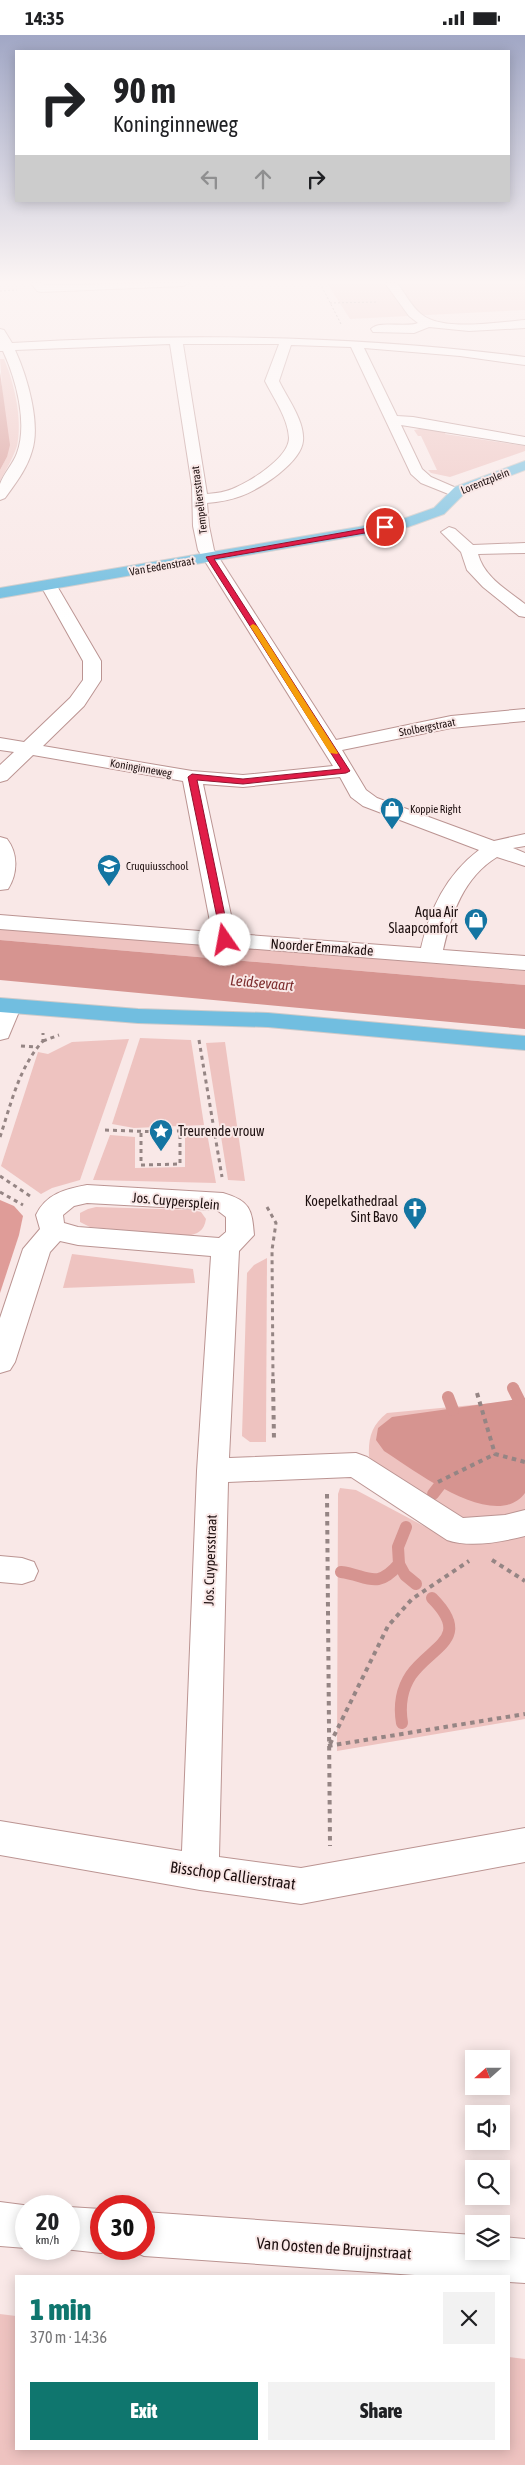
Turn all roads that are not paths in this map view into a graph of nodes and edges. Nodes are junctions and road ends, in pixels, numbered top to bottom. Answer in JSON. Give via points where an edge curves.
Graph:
{"nodes":[{"id":1,"x":22,"y":396,"type":"edge"},
{"id":2,"x":184,"y":396,"type":"edge"},
{"id":3,"x":280,"y":396,"type":"edge"},
{"id":4,"x":380,"y":396,"type":"edge"},
{"id":5,"x":392,"y":421,"type":"junction"},
{"id":6,"x":525,"y":441,"type":"edge"},
{"id":7,"x":525,"y":459,"type":"edge"},
{"id":8,"x":525,"y":465,"type":"edge"},
{"id":9,"x":451,"y":492,"type":"junction"},
{"id":10,"x":0,"y":495,"type":"edge"},
{"id":11,"x":199,"y":499,"type":"junction"},
{"id":12,"x":449,"y":533,"type":"dead end"},
{"id":13,"x":525,"y":548,"type":"edge"},
{"id":14,"x":469,"y":550,"type":"junction"},
{"id":15,"x":210,"y":557,"type":"junction"},
{"id":16,"x":49,"y":586,"type":"junction"},
{"id":17,"x":0,"y":595,"type":"edge"},
{"id":18,"x":525,"y":611,"type":"edge"},
{"id":19,"x":525,"y":715,"type":"edge"},
{"id":20,"x":0,"y":744,"type":"edge"},
{"id":21,"x":330,"y":747,"type":"junction"},
{"id":22,"x":29,"y":749,"type":"junction"},
{"id":23,"x":346,"y":771,"type":"junction"},
{"id":24,"x":0,"y":776,"type":"edge"},
{"id":25,"x":192,"y":777,"type":"junction"},
{"id":26,"x":525,"y":840,"type":"edge"},
{"id":27,"x":0,"y":843,"type":"edge"},
{"id":28,"x":494,"y":849,"type":"junction"},
{"id":29,"x":525,"y":860,"type":"edge"},
{"id":30,"x":0,"y":884,"type":"edge"},
{"id":31,"x":0,"y":922,"type":"edge"},
{"id":32,"x":225,"y":940,"type":"junction"},
{"id":33,"x":431,"y":955,"type":"junction"},
{"id":34,"x":525,"y":963,"type":"edge"},
{"id":35,"x":4,"y":1006,"type":"edge"},
{"id":36,"x":0,"y":1033,"type":"edge"},
{"id":37,"x":525,"y":1043,"type":"edge"},
{"id":38,"x":45,"y":1216,"type":"junction"},
{"id":39,"x":225,"y":1248,"type":"junction"},
{"id":40,"x":0,"y":1362,"type":"edge"},
{"id":41,"x":213,"y":1471,"type":"junction"},
{"id":42,"x":525,"y":1523,"type":"edge"},
{"id":43,"x":0,"y":1837,"type":"edge"},
{"id":44,"x":525,"y":1845,"type":"edge"},
{"id":45,"x":200,"y":1872,"type":"junction"},
{"id":46,"x":0,"y":2224,"type":"edge"},
{"id":47,"x":15,"y":2225,"type":"edge"},
{"id":48,"x":155,"y":2235,"type":"edge"},
{"id":49,"x":525,"y":2261,"type":"edge"}],
"edges":[{"from":1,"to":10,"type":"street","via":[[27,445],[17,469]]},
{"from":2,"to":11,"type":"street","name":"Tempeliersstraat"},
{"from":3,"to":11,"type":"street","via":[[293,422],[296,443],[292,455],[282,465],[236,493]]},
{"from":4,"to":5,"type":"street","name":"Lorentzplein"},
{"from":5,"to":6,"type":"street","via":[[421,422]]},
{"from":5,"to":9,"type":"street","name":"Lorentzplein","via":[[419,475]]},
{"from":7,"to":9,"type":"main road","name":"Lorentzplein"},
{"from":8,"to":9,"type":"main road","name":"Lorentzplein"},
{"from":9,"to":15,"type":"main road","name":"Van Eedenstraat","via":[[439,511],[403,524]]},
{"from":11,"to":15,"type":"street","name":"Tempeliersstraat","via":[[204,539]]},
{"from":12,"to":14,"type":"street"},
{"from":13,"to":14,"type":"street"},
{"from":14,"to":18,"type":"street","via":[[473,567],[489,584]]},
{"from":15,"to":16,"type":"main road","name":"Van Eedenstraat"},
{"from":15,"to":21,"type":"street","name":"Tempeliersstraat"},
{"from":16,"to":17,"type":"main road","name":"Van Eedenstraat"},
{"from":16,"to":22,"type":"street","via":[[92,661],[92,680],[77,702]]},
{"from":19,"to":21,"type":"street","name":"Stolbergstraat","via":[[450,722]]},
{"from":20,"to":22,"type":"street","name":"Koninginneweg"},
{"from":21,"to":23,"type":"street","name":"Tempeliersstraat"},
{"from":22,"to":24,"type":"street"},
{"from":22,"to":25,"type":"street","name":"Koninginneweg"},
{"from":23,"to":25,"type":"street","name":"Koninginneweg","via":[[243,781]]},
{"from":23,"to":28,"type":"street","via":[[358,793],[370,802]]},
{"from":25,"to":32,"type":"street"},
{"from":26,"to":28,"type":"street","via":[[513,840]]},
{"from":27,"to":30,"type":"street","via":[[6,859]]},
{"from":28,"to":29,"type":"street"},
{"from":28,"to":33,"type":"street","via":[[458,882],[442,913]]},
{"from":31,"to":32,"type":"street","name":"Noorder Emmakade"},
{"from":32,"to":33,"type":"street","name":"Noorder Emmakade"},
{"from":33,"to":34,"type":"street","name":"Noorder Emmakade"},
{"from":35,"to":36,"type":"street"},
{"from":35,"to":37,"type":"main road","via":[[268,1020]]},
{"from":38,"to":39,"type":"street","via":[[78,1236]]},
{"from":38,"to":39,"type":"street","name":"Jos. Cuypersplein","via":[[64,1198],[87,1194],[223,1203],[239,1213],[240,1235]]},
{"from":38,"to":40,"type":"street","name":"Jos. Cuypersplein"},
{"from":39,"to":41,"type":"street","name":"Jos. Cuypersstraat"},
{"from":41,"to":42,"type":"street","via":[[356,1465],[458,1531],[504,1529]]},
{"from":41,"to":45,"type":"street","name":"Jos. Cuypersstraat"},
{"from":43,"to":45,"type":"street","name":"Bisschop Callierstraat"},
{"from":44,"to":45,"type":"street","name":"Bisschop Callierstraat","via":[[301,1886]]},
{"from":46,"to":47,"type":"street"},
{"from":48,"to":49,"type":"street","name":"Van Oosten de Bruijnstraat"}]}
